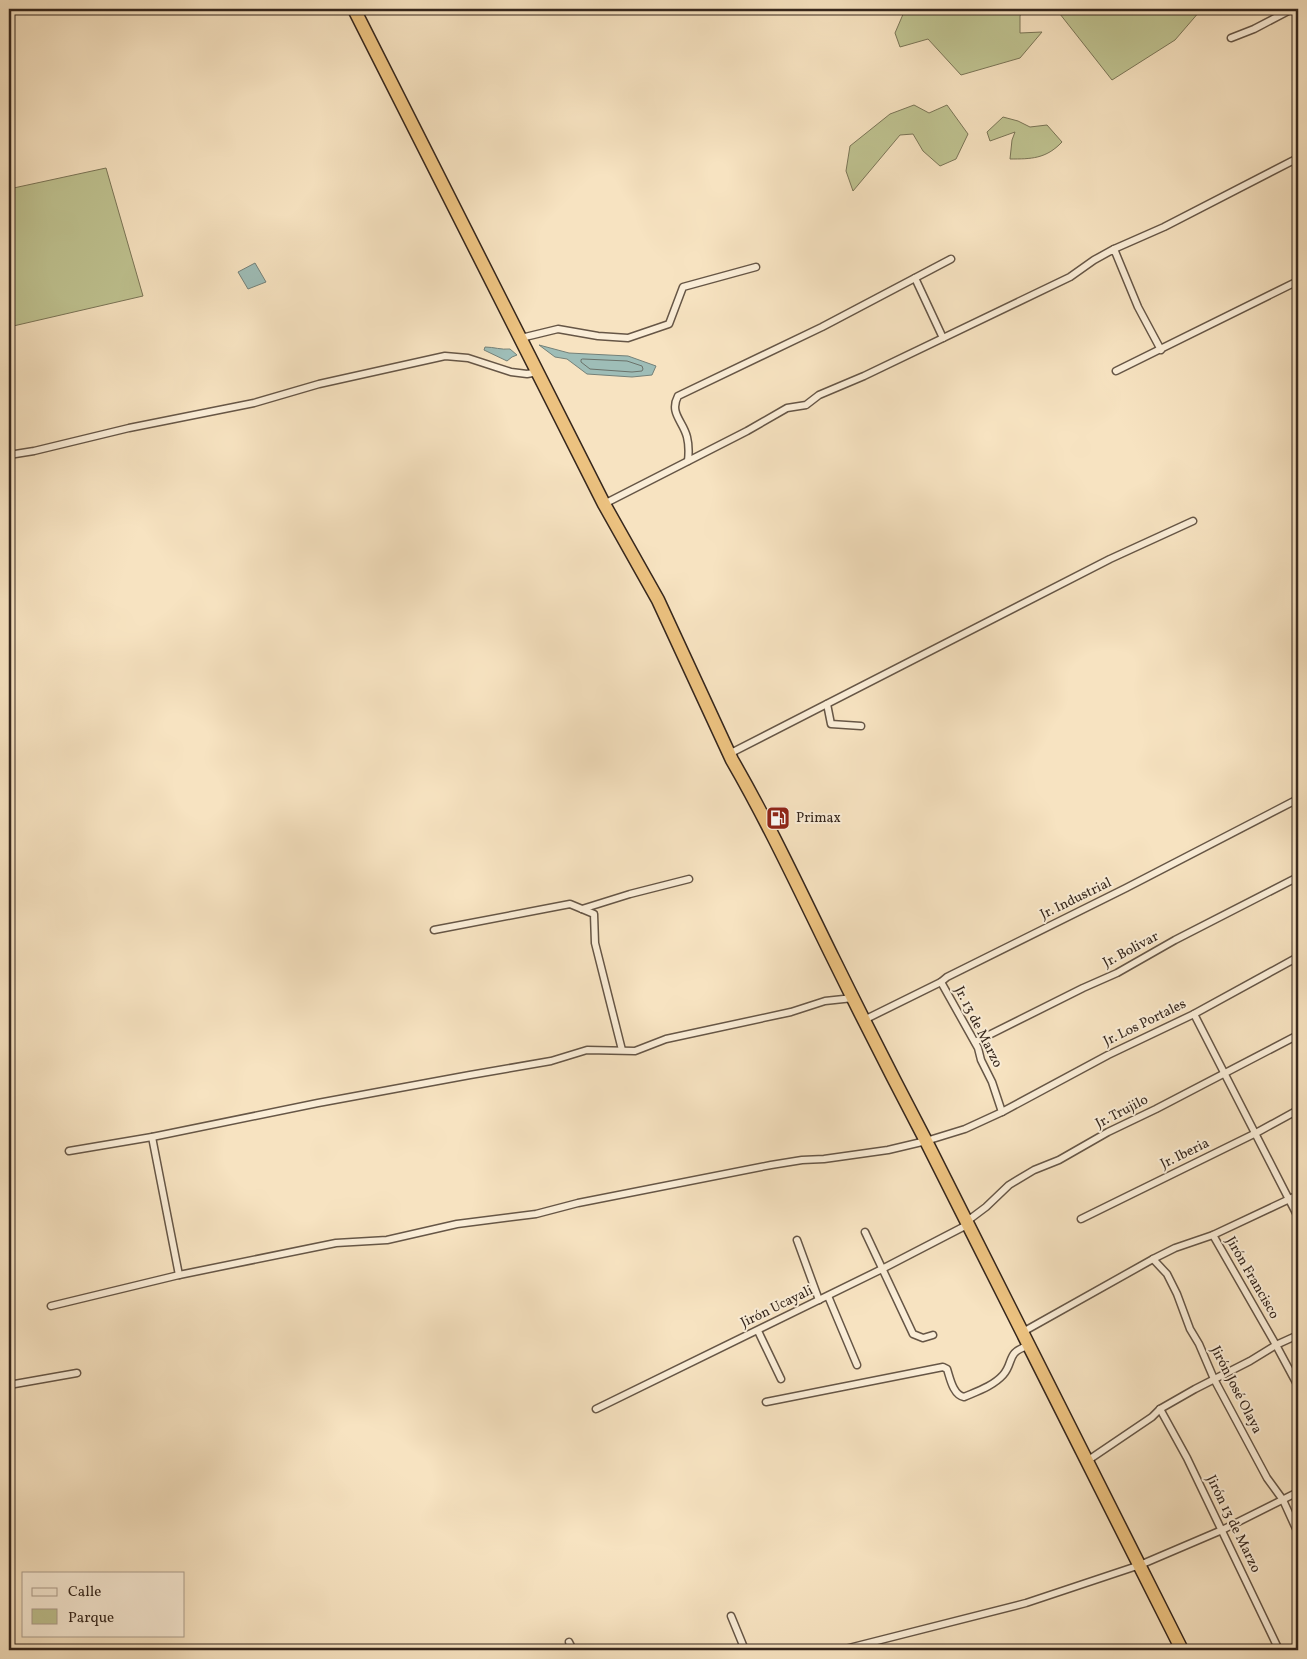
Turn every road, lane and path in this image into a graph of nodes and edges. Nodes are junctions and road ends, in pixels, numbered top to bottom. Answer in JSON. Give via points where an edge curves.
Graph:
{"nodes":[{"id":1,"x":354,"y":9,"type":"edge"},
{"id":2,"x":1292,"y":9,"type":"edge"},
{"id":3,"x":1232,"y":38,"type":"dead end"},
{"id":4,"x":1298,"y":158,"type":"edge"},
{"id":5,"x":1114,"y":249,"type":"junction"},
{"id":6,"x":951,"y":260,"type":"dead end"},
{"id":7,"x":756,"y":267,"type":"dead end"},
{"id":8,"x":915,"y":278,"type":"junction"},
{"id":9,"x":1298,"y":281,"type":"edge"},
{"id":10,"x":521,"y":338,"type":"junction"},
{"id":11,"x":943,"y":338,"type":"junction"},
{"id":12,"x":1161,"y":350,"type":"junction"},
{"id":13,"x":1116,"y":371,"type":"dead end"},
{"id":14,"x":538,"y":372,"type":"junction"},
{"id":15,"x":9,"y":455,"type":"edge"},
{"id":16,"x":688,"y":461,"type":"junction"},
{"id":17,"x":604,"y":504,"type":"junction"},
{"id":18,"x":1193,"y":521,"type":"dead end"},
{"id":19,"x":827,"y":704,"type":"junction"},
{"id":20,"x":861,"y":726,"type":"dead end"},
{"id":21,"x":729,"y":754,"type":"junction"},
{"id":22,"x":1298,"y":799,"type":"edge"},
{"id":23,"x":1298,"y":877,"type":"edge"},
{"id":24,"x":689,"y":879,"type":"dead end"},
{"id":25,"x":582,"y":909,"type":"junction"},
{"id":26,"x":434,"y":930,"type":"dead end"},
{"id":27,"x":1298,"y":957,"type":"edge"},
{"id":28,"x":941,"y":982,"type":"junction"},
{"id":29,"x":853,"y":998,"type":"junction"},
{"id":30,"x":1194,"y":1014,"type":"junction"},
{"id":31,"x":864,"y":1020,"type":"junction"},
{"id":32,"x":1298,"y":1035,"type":"edge"},
{"id":33,"x":974,"y":1042,"type":"junction"},
{"id":34,"x":622,"y":1050,"type":"junction"},
{"id":35,"x":1226,"y":1073,"type":"junction"},
{"id":36,"x":1298,"y":1110,"type":"edge"},
{"id":37,"x":1002,"y":1112,"type":"junction"},
{"id":38,"x":1256,"y":1133,"type":"junction"},
{"id":39,"x":152,"y":1137,"type":"junction"},
{"id":40,"x":926,"y":1141,"type":"junction"},
{"id":41,"x":69,"y":1151,"type":"dead end"},
{"id":42,"x":1298,"y":1196,"type":"edge"},
{"id":43,"x":1290,"y":1200,"type":"junction"},
{"id":44,"x":1298,"y":1217,"type":"edge"},
{"id":45,"x":1081,"y":1219,"type":"dead end"},
{"id":46,"x":967,"y":1223,"type":"junction"},
{"id":47,"x":865,"y":1232,"type":"dead end"},
{"id":48,"x":1213,"y":1235,"type":"junction"},
{"id":49,"x":797,"y":1240,"type":"dead end"},
{"id":50,"x":1153,"y":1259,"type":"junction"},
{"id":51,"x":882,"y":1270,"type":"junction"},
{"id":52,"x":179,"y":1275,"type":"junction"},
{"id":53,"x":828,"y":1296,"type":"junction"},
{"id":54,"x":820,"y":1300,"type":"junction"},
{"id":55,"x":51,"y":1306,"type":"dead end"},
{"id":56,"x":758,"y":1331,"type":"junction"},
{"id":57,"x":1022,"y":1333,"type":"junction"},
{"id":58,"x":933,"y":1335,"type":"dead end"},
{"id":59,"x":1298,"y":1335,"type":"edge"},
{"id":60,"x":1276,"y":1345,"type":"junction"},
{"id":61,"x":1028,"y":1346,"type":"junction"},
{"id":62,"x":857,"y":1365,"type":"dead end"},
{"id":63,"x":77,"y":1373,"type":"dead end"},
{"id":64,"x":781,"y":1379,"type":"dead end"},
{"id":65,"x":1214,"y":1379,"type":"junction"},
{"id":66,"x":9,"y":1385,"type":"edge"},
{"id":67,"x":1298,"y":1386,"type":"edge"},
{"id":68,"x":766,"y":1402,"type":"dead end"},
{"id":69,"x":596,"y":1409,"type":"dead end"},
{"id":70,"x":1160,"y":1409,"type":"junction"},
{"id":71,"x":1086,"y":1461,"type":"junction"},
{"id":72,"x":1298,"y":1492,"type":"edge"},
{"id":73,"x":1283,"y":1500,"type":"junction"},
{"id":74,"x":1222,"y":1530,"type":"junction"},
{"id":75,"x":1298,"y":1533,"type":"edge"},
{"id":76,"x":1140,"y":1565,"type":"junction"},
{"id":77,"x":731,"y":1616,"type":"dead end"},
{"id":78,"x":570,"y":1642,"type":"dead end"},
{"id":79,"x":1298,"y":1647,"type":"edge"},
{"id":80,"x":573,"y":1650,"type":"edge"},
{"id":81,"x":745,"y":1650,"type":"edge"},
{"id":82,"x":841,"y":1650,"type":"edge"},
{"id":83,"x":1182,"y":1650,"type":"edge"},
{"id":84,"x":1279,"y":1650,"type":"edge"},
{"id":85,"x":1293,"y":1650,"type":"edge"}],
"edges":[{"from":1,"to":10,"type":"highway"},
{"from":2,"to":3,"type":"street"},
{"from":4,"to":5,"type":"street"},
{"from":5,"to":11,"type":"street","via":[[1070,278]]},
{"from":5,"to":12,"type":"street","via":[[1138,307]]},
{"from":6,"to":8,"type":"street"},
{"from":7,"to":10,"type":"street","via":[[683,287],[669,324],[628,338],[558,329]]},
{"from":8,"to":11,"type":"street"},
{"from":8,"to":16,"type":"street","via":[[764,356],[678,396],[675,412],[687,435]]},
{"from":9,"to":12,"type":"street"},
{"from":10,"to":14,"type":"highway"},
{"from":11,"to":16,"type":"street","via":[[819,395],[806,405],[787,408]]},
{"from":12,"to":13,"type":"street"},
{"from":14,"to":15,"type":"street","via":[[511,372],[468,358],[445,356],[319,384],[254,403]]},
{"from":14,"to":17,"type":"highway"},
{"from":16,"to":17,"type":"street"},
{"from":17,"to":21,"type":"highway","via":[[651,586]]},
{"from":18,"to":19,"type":"street","via":[[1110,559]]},
{"from":19,"to":20,"type":"street","via":[[830,725]]},
{"from":19,"to":21,"type":"street"},
{"from":21,"to":29,"type":"highway"},
{"from":22,"to":28,"type":"street","name":"Jr. Industrial"},
{"from":23,"to":33,"type":"street","name":"Jr. Bolivar","via":[[1117,973]]},
{"from":24,"to":25,"type":"street"},
{"from":25,"to":26,"type":"street","via":[[570,904]]},
{"from":25,"to":34,"type":"street","via":[[594,914],[595,943]]},
{"from":27,"to":30,"type":"street","name":"Jr. Los Portales"},
{"from":28,"to":31,"type":"street","name":"Jr. Industrial"},
{"from":28,"to":33,"type":"street","name":"Jr. 13 de Marzo"},
{"from":29,"to":31,"type":"highway"},
{"from":29,"to":34,"type":"street","via":[[826,1001],[791,1012],[666,1039],[635,1051]]},
{"from":30,"to":35,"type":"street"},
{"from":30,"to":37,"type":"street","name":"Jr. Los Portales","via":[[1108,1055]]},
{"from":31,"to":40,"type":"highway"},
{"from":32,"to":35,"type":"street","name":"Jr. Trujilo"},
{"from":33,"to":37,"type":"street","name":"Jr. 13 de Marzo"},
{"from":34,"to":39,"type":"street","via":[[587,1050],[551,1061]]},
{"from":35,"to":38,"type":"street"},
{"from":35,"to":46,"type":"street","name":"Jr. Trujilo","via":[[1034,1170],[1010,1184]]},
{"from":36,"to":38,"type":"street","name":"Jr. Iberia"},
{"from":37,"to":40,"type":"street","name":"Jr. Los Portales","via":[[965,1129]]},
{"from":38,"to":43,"type":"street"},
{"from":38,"to":45,"type":"street","name":"Jr. Iberia"},
{"from":39,"to":41,"type":"street"},
{"from":39,"to":52,"type":"street"},
{"from":40,"to":46,"type":"highway"},
{"from":40,"to":52,"type":"street","name":"Jr. Los Portales","via":[[888,1150],[770,1165],[536,1214],[457,1224],[388,1240],[336,1243]]},
{"from":42,"to":43,"type":"street"},
{"from":43,"to":44,"type":"street"},
{"from":43,"to":48,"type":"street"},
{"from":46,"to":51,"type":"street","name":"Jirón Ucayali"},
{"from":46,"to":57,"type":"highway"},
{"from":47,"to":51,"type":"street"},
{"from":48,"to":50,"type":"street"},
{"from":48,"to":60,"type":"street","name":"Jirón Francisco"},
{"from":49,"to":54,"type":"street"},
{"from":50,"to":57,"type":"street"},
{"from":50,"to":65,"type":"street","name":"Jirón José Olaya","via":[[1167,1274]]},
{"from":51,"to":53,"type":"street","name":"Jirón Ucayali"},
{"from":51,"to":58,"type":"street","via":[[912,1334],[922,1338]]},
{"from":52,"to":55,"type":"street","name":"Jr. Los Portales"},
{"from":53,"to":54,"type":"street","name":"Jirón Ucayali"},
{"from":53,"to":62,"type":"street"},
{"from":54,"to":56,"type":"street","name":"Jirón Ucayali"},
{"from":56,"to":64,"type":"street"},
{"from":56,"to":69,"type":"street","name":"Jirón Ucayali"},
{"from":57,"to":61,"type":"highway"},
{"from":59,"to":60,"type":"street"},
{"from":60,"to":65,"type":"street"},
{"from":60,"to":67,"type":"street","name":"Jirón Francisco"},
{"from":61,"to":68,"type":"street","via":[[1014,1354],[1006,1373],[995,1383],[964,1397],[956,1393],[947,1369],[943,1367]]},
{"from":61,"to":71,"type":"highway"},
{"from":63,"to":66,"type":"street"},
{"from":65,"to":70,"type":"street"},
{"from":65,"to":73,"type":"street","name":"Jirón José Olaya","via":[[1267,1478]]},
{"from":70,"to":71,"type":"street"},
{"from":70,"to":74,"type":"street","name":"Jirón 13 de Marzo"},
{"from":71,"to":76,"type":"highway"},
{"from":72,"to":73,"type":"street"},
{"from":73,"to":74,"type":"street"},
{"from":73,"to":75,"type":"street","name":"Jirón José Olaya"},
{"from":74,"to":76,"type":"street"},
{"from":74,"to":84,"type":"street","name":"Jirón 13 de Marzo"},
{"from":76,"to":82,"type":"street","via":[[1026,1602]]},
{"from":76,"to":83,"type":"highway"},
{"from":77,"to":81,"type":"street"},
{"from":78,"to":80,"type":"street"},
{"from":79,"to":85,"type":"street"}]}
